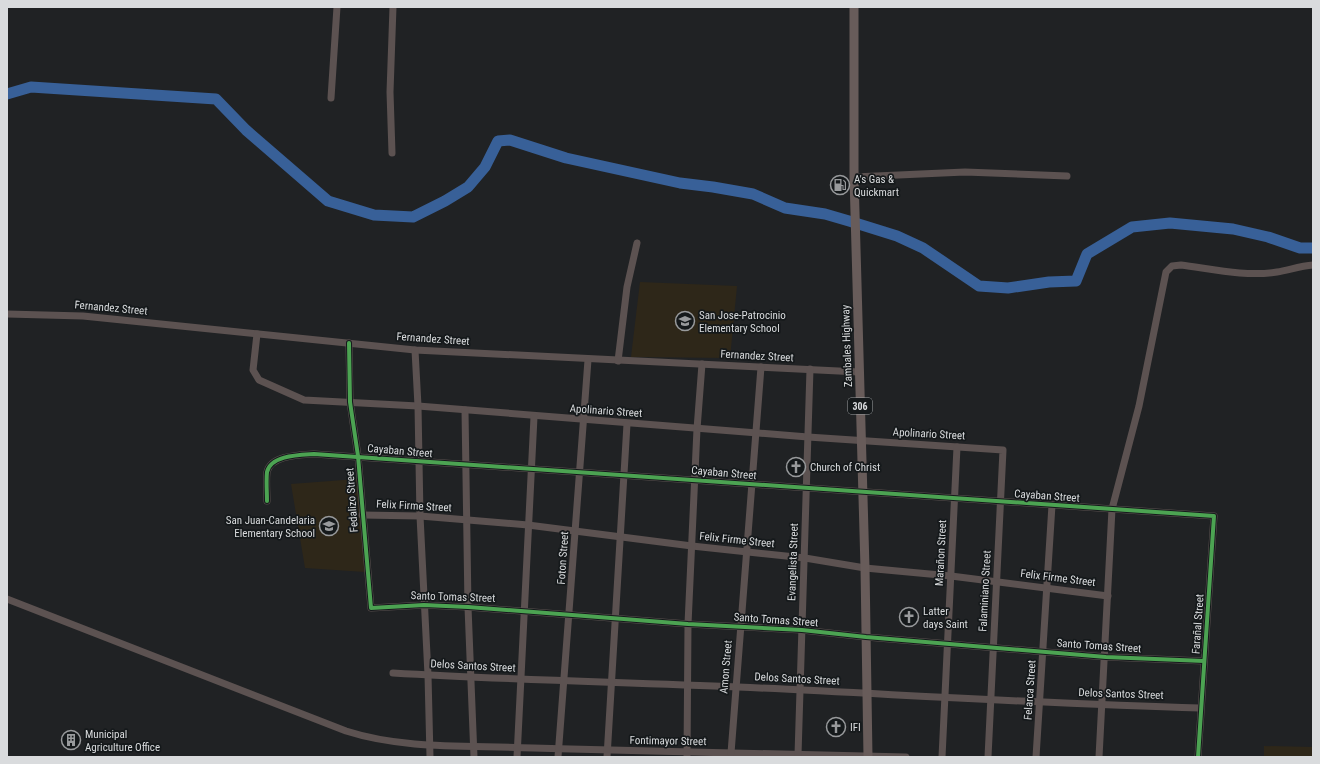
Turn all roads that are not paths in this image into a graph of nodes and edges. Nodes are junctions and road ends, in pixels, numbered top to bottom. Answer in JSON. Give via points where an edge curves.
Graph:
{"nodes":[{"id":1,"x":337,"y":7,"type":"edge"},
{"id":2,"x":393,"y":7,"type":"edge"},
{"id":3,"x":854,"y":7,"type":"edge"},
{"id":4,"x":331,"y":98,"type":"dead end"},
{"id":5,"x":392,"y":153,"type":"dead end"},
{"id":6,"x":1067,"y":176,"type":"dead end"},
{"id":7,"x":854,"y":177,"type":"junction"},
{"id":8,"x":637,"y":243,"type":"dead end"},
{"id":9,"x":1313,"y":265,"type":"edge"},
{"id":10,"x":7,"y":314,"type":"edge"},
{"id":11,"x":257,"y":334,"type":"junction"},
{"id":12,"x":348,"y":343,"type":"junction"},
{"id":13,"x":415,"y":350,"type":"junction"},
{"id":14,"x":588,"y":360,"type":"junction"},
{"id":15,"x":618,"y":361,"type":"junction"},
{"id":16,"x":702,"y":364,"type":"junction"},
{"id":17,"x":761,"y":367,"type":"junction"},
{"id":18,"x":810,"y":370,"type":"junction"},
{"id":19,"x":859,"y":372,"type":"junction"},
{"id":20,"x":350,"y":402,"type":"junction"},
{"id":21,"x":418,"y":406,"type":"junction"},
{"id":22,"x":465,"y":410,"type":"junction"},
{"id":23,"x":534,"y":417,"type":"junction"},
{"id":24,"x":583,"y":420,"type":"junction"},
{"id":25,"x":627,"y":424,"type":"junction"},
{"id":26,"x":697,"y":428,"type":"junction"},
{"id":27,"x":756,"y":433,"type":"junction"},
{"id":28,"x":808,"y":437,"type":"junction"},
{"id":29,"x":861,"y":441,"type":"junction"},
{"id":30,"x":957,"y":447,"type":"junction"},
{"id":31,"x":1003,"y":450,"type":"joint"},
{"id":32,"x":358,"y":456,"type":"junction"},
{"id":33,"x":418,"y":462,"type":"junction"},
{"id":34,"x":465,"y":464,"type":"junction"},
{"id":35,"x":531,"y":468,"type":"junction"},
{"id":36,"x":580,"y":472,"type":"junction"},
{"id":37,"x":623,"y":474,"type":"junction"},
{"id":38,"x":694,"y":479,"type":"junction"},
{"id":39,"x":752,"y":485,"type":"junction"},
{"id":40,"x":806,"y":489,"type":"junction"},
{"id":41,"x":863,"y":493,"type":"junction"},
{"id":42,"x":954,"y":499,"type":"junction"},
{"id":43,"x":267,"y":501,"type":"dead end"},
{"id":44,"x":1000,"y":502,"type":"junction"},
{"id":45,"x":1052,"y":505,"type":"junction"},
{"id":46,"x":1112,"y":509,"type":"junction"},
{"id":47,"x":362,"y":515,"type":"junction"},
{"id":48,"x":420,"y":516,"type":"junction"},
{"id":49,"x":1214,"y":516,"type":"joint"},
{"id":50,"x":466,"y":519,"type":"junction"},
{"id":51,"x":528,"y":526,"type":"junction"},
{"id":52,"x":576,"y":532,"type":"junction"},
{"id":53,"x":620,"y":538,"type":"junction"},
{"id":54,"x":692,"y":546,"type":"junction"},
{"id":55,"x":747,"y":552,"type":"junction"},
{"id":56,"x":804,"y":558,"type":"junction"},
{"id":57,"x":865,"y":568,"type":"junction"},
{"id":58,"x":951,"y":576,"type":"junction"},
{"id":59,"x":997,"y":581,"type":"junction"},
{"id":60,"x":1047,"y":588,"type":"junction"},
{"id":61,"x":1108,"y":596,"type":"junction"},
{"id":62,"x":7,"y":599,"type":"edge"},
{"id":63,"x":424,"y":605,"type":"junction"},
{"id":64,"x":468,"y":607,"type":"junction"},
{"id":65,"x":371,"y":608,"type":"joint"},
{"id":66,"x":525,"y":612,"type":"junction"},
{"id":67,"x":569,"y":615,"type":"junction"},
{"id":68,"x":615,"y":618,"type":"junction"},
{"id":69,"x":688,"y":624,"type":"junction"},
{"id":70,"x":740,"y":627,"type":"junction"},
{"id":71,"x":802,"y":630,"type":"junction"},
{"id":72,"x":866,"y":637,"type":"junction"},
{"id":73,"x":948,"y":644,"type":"junction"},
{"id":74,"x":994,"y":648,"type":"junction"},
{"id":75,"x":1044,"y":652,"type":"junction"},
{"id":76,"x":1106,"y":656,"type":"junction"},
{"id":77,"x":1204,"y":661,"type":"junction"},
{"id":78,"x":393,"y":673,"type":"dead end"},
{"id":79,"x":428,"y":675,"type":"junction"},
{"id":80,"x":472,"y":677,"type":"junction"},
{"id":81,"x":521,"y":680,"type":"junction"},
{"id":82,"x":564,"y":682,"type":"junction"},
{"id":83,"x":610,"y":684,"type":"junction"},
{"id":84,"x":687,"y":685,"type":"junction"},
{"id":85,"x":735,"y":687,"type":"junction"},
{"id":86,"x":800,"y":690,"type":"junction"},
{"id":87,"x":867,"y":693,"type":"junction"},
{"id":88,"x":945,"y":697,"type":"junction"},
{"id":89,"x":990,"y":698,"type":"junction"},
{"id":90,"x":1040,"y":701,"type":"junction"},
{"id":91,"x":1103,"y":706,"type":"junction"},
{"id":92,"x":1200,"y":708,"type":"junction"},
{"id":93,"x":429,"y":744,"type":"junction"},
{"id":94,"x":474,"y":745,"type":"junction"},
{"id":95,"x":518,"y":747,"type":"junction"},
{"id":96,"x":559,"y":748,"type":"junction"},
{"id":97,"x":731,"y":753,"type":"junction"},
{"id":98,"x":607,"y":754,"type":"edge"},
{"id":99,"x":687,"y":755,"type":"edge"},
{"id":100,"x":798,"y":755,"type":"junction"},
{"id":101,"x":868,"y":756,"type":"edge"},
{"id":102,"x":430,"y":757,"type":"edge"},
{"id":103,"x":474,"y":757,"type":"edge"},
{"id":104,"x":517,"y":757,"type":"edge"},
{"id":105,"x":558,"y":757,"type":"edge"},
{"id":106,"x":906,"y":757,"type":"edge"},
{"id":107,"x":942,"y":757,"type":"edge"},
{"id":108,"x":988,"y":757,"type":"edge"},
{"id":109,"x":1036,"y":757,"type":"edge"},
{"id":110,"x":1099,"y":757,"type":"edge"},
{"id":111,"x":1198,"y":757,"type":"edge"}],
"edges":[{"from":1,"to":4,"type":"street"},
{"from":2,"to":5,"type":"street","via":[[390,92]]},
{"from":3,"to":7,"type":"main road","name":"Zambales Highway","number":"306"},
{"from":6,"to":7,"type":"street","via":[[965,172]]},
{"from":7,"to":19,"type":"main road","name":"Zambales Highway","number":"306"},
{"from":8,"to":15,"type":"street","via":[[627,287]]},
{"from":9,"to":46,"type":"street","via":[[1276,272],[1238,272],[1181,265],[1172,266],[1166,272],[1139,406]]},
{"from":10,"to":11,"type":"street","name":"Fernandez Street","via":[[83,316]]},
{"from":11,"to":12,"type":"street","name":"Fernandez Street"},
{"from":11,"to":20,"type":"street","name":"Apolinario Street","via":[[253,370],[258,380],[304,400]]},
{"from":12,"to":13,"type":"street","name":"Fernandez Street"},
{"from":12,"to":20,"type":"street","name":"Fedalizo Street"},
{"from":13,"to":14,"type":"street","name":"Fernandez Street"},
{"from":13,"to":21,"type":"street"},
{"from":14,"to":15,"type":"street","name":"Fernandez Street"},
{"from":14,"to":24,"type":"street","name":"Foton Street"},
{"from":15,"to":16,"type":"street","name":"Fernandez Street"},
{"from":16,"to":17,"type":"street","name":"Fernandez Street"},
{"from":16,"to":26,"type":"street"},
{"from":17,"to":18,"type":"street","name":"Fernandez Street"},
{"from":17,"to":27,"type":"street","name":"Amon Street"},
{"from":18,"to":19,"type":"street","name":"Fernandez Street"},
{"from":18,"to":28,"type":"street","name":"Evangelista Street"},
{"from":19,"to":29,"type":"main road","name":"Zambales Highway","number":"306"},
{"from":20,"to":21,"type":"street","name":"Apolinario Street"},
{"from":20,"to":32,"type":"street","name":"Fedalizo Street"},
{"from":21,"to":22,"type":"street","name":"Apolinario Street"},
{"from":21,"to":33,"type":"street"},
{"from":22,"to":23,"type":"street","name":"Apolinario Street"},
{"from":22,"to":34,"type":"street"},
{"from":23,"to":24,"type":"street","name":"Apolinario Street"},
{"from":23,"to":35,"type":"street"},
{"from":24,"to":25,"type":"street","name":"Apolinario Street"},
{"from":24,"to":36,"type":"street","name":"Foton Street"},
{"from":25,"to":26,"type":"street","name":"Apolinario Street"},
{"from":25,"to":37,"type":"street"},
{"from":26,"to":27,"type":"street","name":"Apolinario Street"},
{"from":26,"to":38,"type":"street"},
{"from":27,"to":28,"type":"street","name":"Apolinario Street"},
{"from":27,"to":39,"type":"street","name":"Amon Street"},
{"from":28,"to":29,"type":"street","name":"Apolinario Street"},
{"from":28,"to":40,"type":"street","name":"Evangelista Street"},
{"from":29,"to":30,"type":"street","name":"Apolinario Street"},
{"from":29,"to":41,"type":"main road","name":"Zambales Highway","number":"306"},
{"from":30,"to":31,"type":"street","name":"Apolinario Street"},
{"from":30,"to":42,"type":"street","name":"Marañon Street"},
{"from":31,"to":44,"type":"street","name":"Falaminiano Street"},
{"from":32,"to":33,"type":"street","name":"Cayaban Street"},
{"from":32,"to":43,"type":"street","name":"Cayaban Street","via":[[298,455],[273,463],[267,471]]},
{"from":32,"to":47,"type":"street","name":"Fedalizo Street"},
{"from":33,"to":34,"type":"street","name":"Cayaban Street"},
{"from":33,"to":48,"type":"street"},
{"from":34,"to":35,"type":"street","name":"Cayaban Street"},
{"from":34,"to":50,"type":"street"},
{"from":35,"to":36,"type":"street","name":"Cayaban Street"},
{"from":35,"to":51,"type":"street"},
{"from":36,"to":37,"type":"street","name":"Cayaban Street"},
{"from":36,"to":52,"type":"street","name":"Foton Street"},
{"from":37,"to":38,"type":"street","name":"Cayaban Street"},
{"from":37,"to":53,"type":"street"},
{"from":38,"to":39,"type":"street","name":"Cayaban Street"},
{"from":38,"to":54,"type":"street"},
{"from":39,"to":40,"type":"street","name":"Cayaban Street"},
{"from":39,"to":55,"type":"street","name":"Amon Street"},
{"from":40,"to":41,"type":"street","name":"Cayaban Street"},
{"from":40,"to":56,"type":"street","name":"Evangelista Street"},
{"from":41,"to":42,"type":"street","name":"Cayaban Street"},
{"from":41,"to":57,"type":"main road","name":"Zambales Highway","number":"306"},
{"from":42,"to":44,"type":"street","name":"Cayaban Street"},
{"from":42,"to":58,"type":"street","name":"Marañon Street"},
{"from":44,"to":45,"type":"street","name":"Cayaban Street"},
{"from":44,"to":59,"type":"street","name":"Falaminiano Street"},
{"from":45,"to":46,"type":"street","name":"Cayaban Street"},
{"from":45,"to":60,"type":"street","name":"Felarca Street"},
{"from":46,"to":49,"type":"street","name":"Cayaban Street"},
{"from":46,"to":61,"type":"street"},
{"from":47,"to":48,"type":"street","name":"Felix Firme Street"},
{"from":47,"to":65,"type":"street","name":"Fedalizo Street"},
{"from":48,"to":50,"type":"street","name":"Felix Firme Street"},
{"from":48,"to":63,"type":"street"},
{"from":49,"to":77,"type":"street","name":"Farañal Street"},
{"from":50,"to":51,"type":"street","name":"Felix Firme Street"},
{"from":50,"to":64,"type":"street"},
{"from":51,"to":52,"type":"street","name":"Felix Firme Street"},
{"from":51,"to":66,"type":"street"},
{"from":52,"to":53,"type":"street","name":"Felix Firme Street"},
{"from":52,"to":67,"type":"street","name":"Foton Street"},
{"from":53,"to":54,"type":"street","name":"Felix Firme Street"},
{"from":53,"to":68,"type":"street"},
{"from":54,"to":55,"type":"street","name":"Felix Firme Street"},
{"from":54,"to":69,"type":"street"},
{"from":55,"to":56,"type":"street","name":"Felix Firme Street"},
{"from":55,"to":70,"type":"street","name":"Amon Street"},
{"from":56,"to":57,"type":"street","name":"Felix Firme Street"},
{"from":56,"to":71,"type":"street","name":"Evangelista Street"},
{"from":57,"to":58,"type":"street","name":"Felix Firme Street"},
{"from":57,"to":72,"type":"main road","name":"Zambales Highway","number":"306"},
{"from":58,"to":59,"type":"street","name":"Felix Firme Street"},
{"from":58,"to":73,"type":"street","name":"Marañon Street"},
{"from":59,"to":60,"type":"street","name":"Felix Firme Street"},
{"from":59,"to":74,"type":"street","name":"Falaminiano Street"},
{"from":60,"to":61,"type":"street","name":"Felix Firme Street"},
{"from":60,"to":75,"type":"street","name":"Felarca Street"},
{"from":61,"to":76,"type":"street"},
{"from":62,"to":93,"type":"street","name":"Fontimayor Street","via":[[346,731],[371,739]]},
{"from":63,"to":64,"type":"street","name":"Santo Tomas Street"},
{"from":63,"to":65,"type":"street","name":"Santo Tomas Street"},
{"from":63,"to":79,"type":"street"},
{"from":64,"to":66,"type":"street","name":"Santo Tomas Street"},
{"from":64,"to":80,"type":"street"},
{"from":66,"to":67,"type":"street","name":"Santo Tomas Street"},
{"from":66,"to":81,"type":"street"},
{"from":67,"to":68,"type":"street","name":"Santo Tomas Street"},
{"from":67,"to":82,"type":"street","name":"Foton Street"},
{"from":68,"to":69,"type":"street","name":"Santo Tomas Street"},
{"from":68,"to":83,"type":"street"},
{"from":69,"to":70,"type":"street","name":"Santo Tomas Street"},
{"from":69,"to":84,"type":"street"},
{"from":70,"to":71,"type":"street","name":"Santo Tomas Street"},
{"from":70,"to":85,"type":"street","name":"Amon Street"},
{"from":71,"to":72,"type":"street","name":"Santo Tomas Street"},
{"from":71,"to":86,"type":"street","name":"Evangelista Street"},
{"from":72,"to":73,"type":"street","name":"Santo Tomas Street"},
{"from":72,"to":87,"type":"main road","name":"Zambales Highway","number":"306"},
{"from":73,"to":74,"type":"street","name":"Santo Tomas Street"},
{"from":73,"to":88,"type":"street","name":"Marañon Street"},
{"from":74,"to":75,"type":"street","name":"Santo Tomas Street"},
{"from":74,"to":89,"type":"street","name":"Falaminiano Street"},
{"from":75,"to":76,"type":"street","name":"Santo Tomas Street"},
{"from":75,"to":90,"type":"street","name":"Felarca Street"},
{"from":76,"to":77,"type":"street","name":"Santo Tomas Street"},
{"from":76,"to":91,"type":"street"},
{"from":77,"to":92,"type":"street","name":"Farañal Street"},
{"from":78,"to":79,"type":"street","name":"Delos Santos Street"},
{"from":79,"to":80,"type":"street","name":"Delos Santos Street"},
{"from":79,"to":93,"type":"street"},
{"from":80,"to":81,"type":"street","name":"Delos Santos Street"},
{"from":80,"to":94,"type":"street"},
{"from":81,"to":82,"type":"street","name":"Delos Santos Street"},
{"from":81,"to":95,"type":"street"},
{"from":82,"to":83,"type":"street","name":"Delos Santos Street"},
{"from":82,"to":96,"type":"street","name":"Foton Street"},
{"from":83,"to":84,"type":"street","name":"Delos Santos Street"},
{"from":83,"to":98,"type":"street"},
{"from":84,"to":85,"type":"street","name":"Delos Santos Street"},
{"from":84,"to":99,"type":"street"},
{"from":85,"to":86,"type":"street","name":"Delos Santos Street"},
{"from":85,"to":97,"type":"street","name":"Amon Street"},
{"from":86,"to":87,"type":"street","name":"Delos Santos Street"},
{"from":86,"to":100,"type":"street","name":"Evangelista Street"},
{"from":87,"to":88,"type":"street","name":"Delos Santos Street"},
{"from":87,"to":101,"type":"main road","name":"Zambales Highway","number":"306"},
{"from":88,"to":89,"type":"street","name":"Delos Santos Street"},
{"from":88,"to":107,"type":"street","name":"Marañon Street"},
{"from":89,"to":90,"type":"street","name":"Delos Santos Street"},
{"from":89,"to":108,"type":"street","name":"Falaminiano Street"},
{"from":90,"to":91,"type":"street","name":"Delos Santos Street"},
{"from":90,"to":109,"type":"street","name":"Felarca Street"},
{"from":91,"to":92,"type":"street","name":"Delos Santos Street"},
{"from":91,"to":110,"type":"street"},
{"from":92,"to":111,"type":"street","name":"Farañal Street"},
{"from":93,"to":94,"type":"street","name":"Fontimayor Street"},
{"from":93,"to":102,"type":"street"},
{"from":94,"to":95,"type":"street","name":"Fontimayor Street"},
{"from":94,"to":103,"type":"street"},
{"from":95,"to":96,"type":"street","name":"Fontimayor Street"},
{"from":95,"to":104,"type":"street"},
{"from":96,"to":98,"type":"street","name":"Fontimayor Street"},
{"from":96,"to":105,"type":"street","name":"Foton Street"},
{"from":97,"to":99,"type":"street","name":"Fontimayor Street"},
{"from":97,"to":100,"type":"street","name":"Fontimayor Street"},
{"from":98,"to":99,"type":"street","name":"Fontimayor Street"},
{"from":100,"to":101,"type":"street","name":"Fontimayor Street"},
{"from":101,"to":106,"type":"street","name":"Fontimayor Street"}]}
